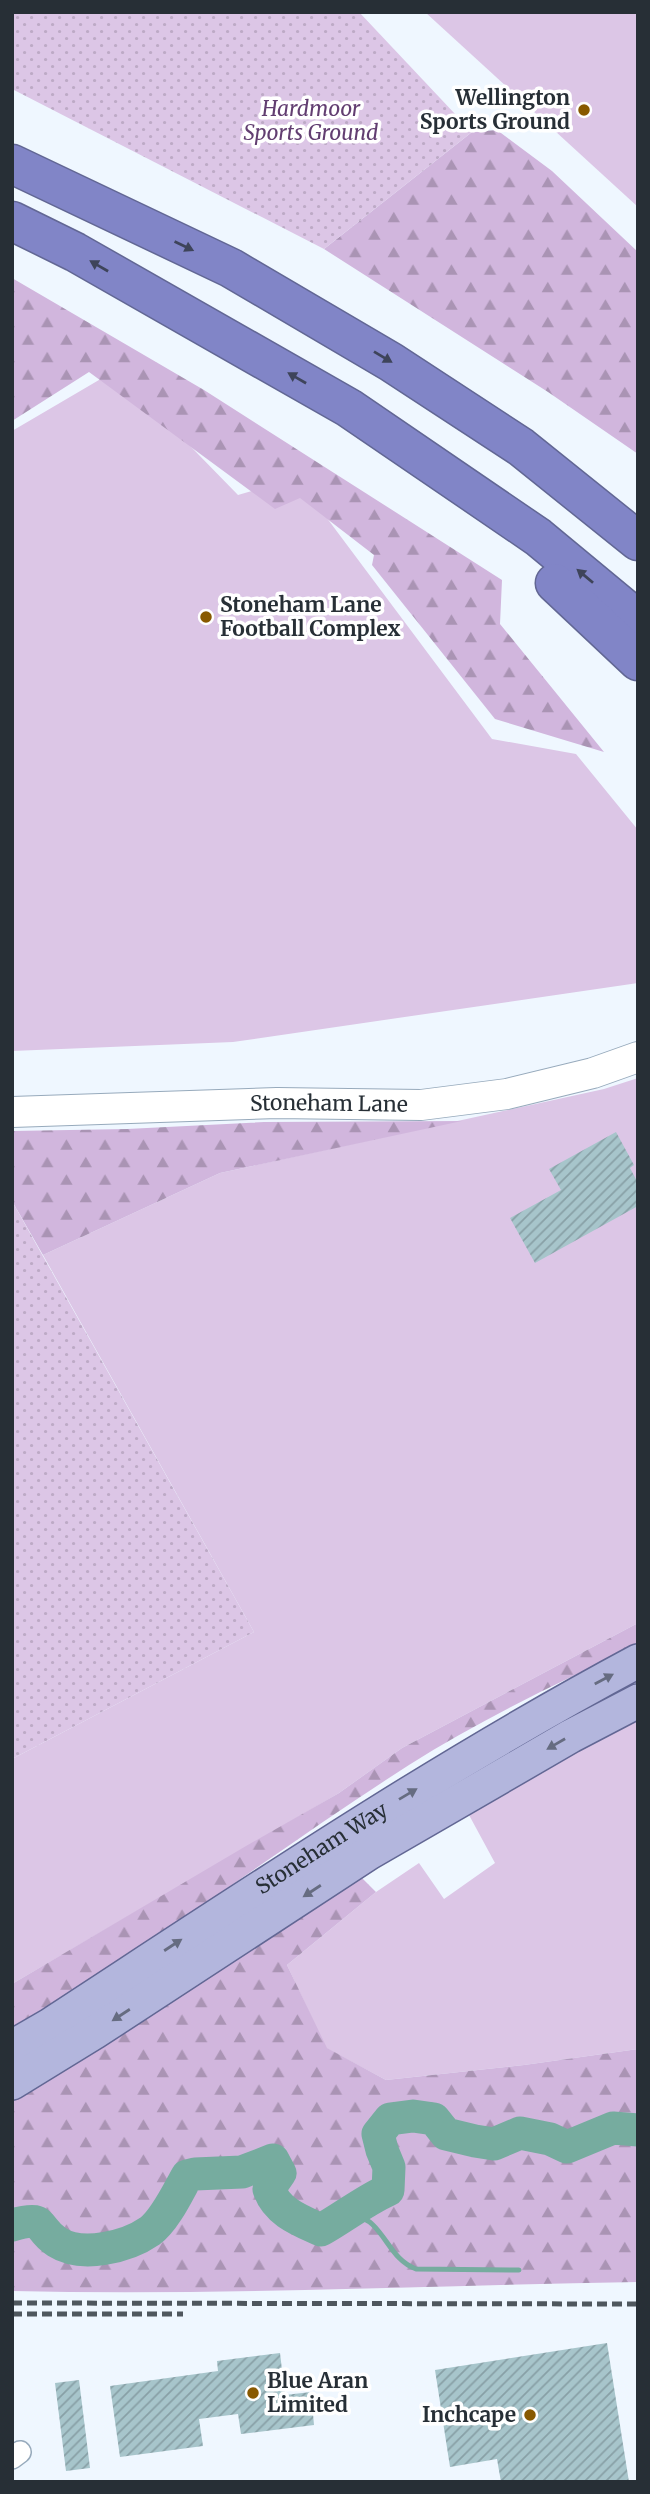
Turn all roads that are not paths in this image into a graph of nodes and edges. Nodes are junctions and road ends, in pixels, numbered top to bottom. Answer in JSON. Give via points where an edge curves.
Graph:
{"nodes":[{"id":1,"x":12,"y":164,"type":"edge"},
{"id":2,"x":12,"y":221,"type":"edge"},
{"id":3,"x":349,"y":408,"type":"junction"},
{"id":4,"x":521,"y":447,"type":"junction"},
{"id":5,"x":638,"y":519,"type":"edge"},
{"id":6,"x":638,"y":541,"type":"edge"},
{"id":7,"x":638,"y":620,"type":"edge"},
{"id":8,"x":638,"y":661,"type":"edge"},
{"id":9,"x":638,"y":1058,"type":"edge"},
{"id":10,"x":12,"y":1112,"type":"edge"},
{"id":11,"x":638,"y":1661,"type":"edge"},
{"id":12,"x":638,"y":1701,"type":"edge"},
{"id":13,"x":12,"y":2047,"type":"edge"},
{"id":14,"x":12,"y":2083,"type":"edge"}],
"edges":[{"from":1,"to":4,"type":"highway","one_way":true,"via":[[231,268],[391,362]]},
{"from":3,"to":2,"type":"highway","one_way":true},
{"from":7,"to":3,"type":"highway","one_way":true,"via":[[538,537]]},
{"from":3,"to":8,"type":"highway","via":[[518,550]]},
{"from":4,"to":5,"type":"highway"},
{"from":4,"to":6,"type":"highway"},
{"from":9,"to":10,"type":"street","name":"Stoneham Lane","via":[[507,1094],[421,1105],[277,1103]]},
{"from":13,"to":11,"type":"main road","name":"Stoneham Way","one_way":true,"via":[[361,1822],[548,1709]]},
{"from":12,"to":14,"type":"main road","name":"Stoneham Way","one_way":true,"via":[[369,1853]]}]}
